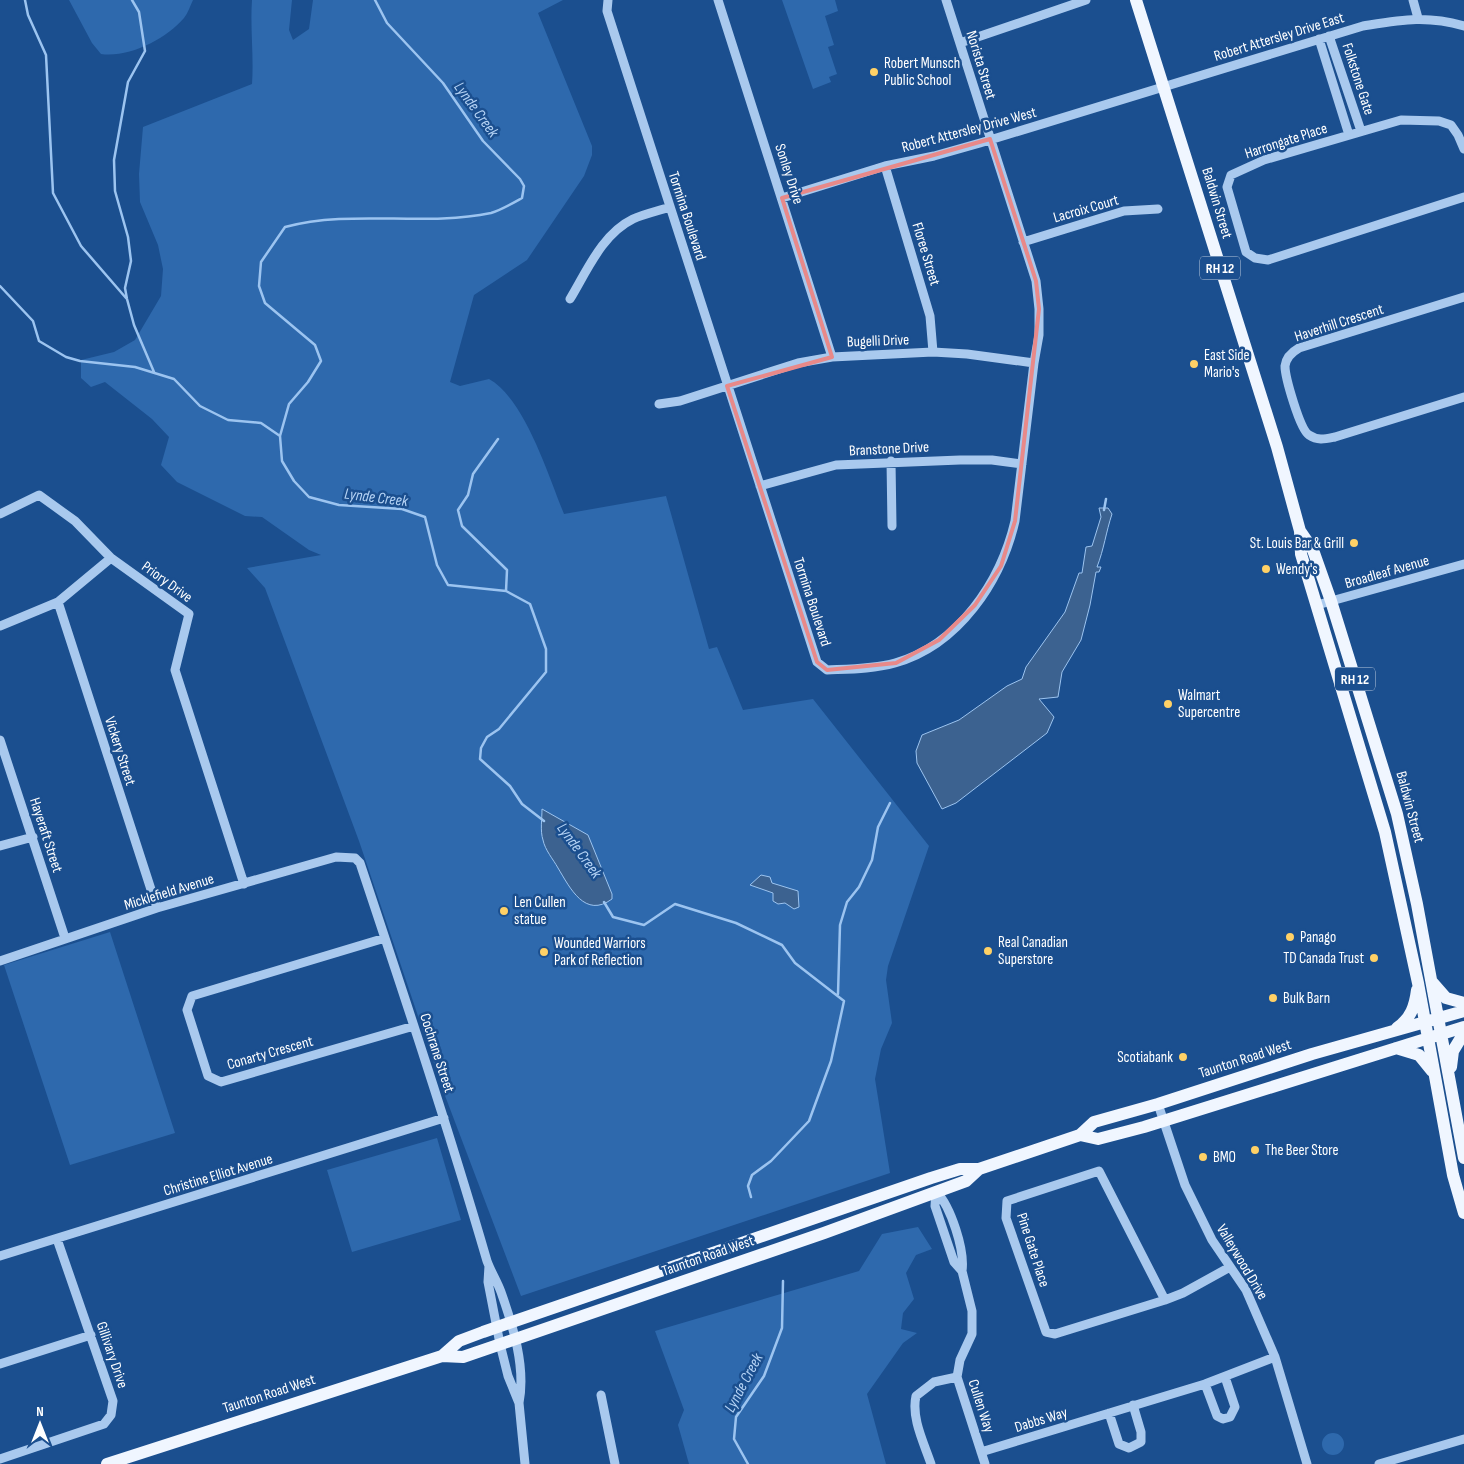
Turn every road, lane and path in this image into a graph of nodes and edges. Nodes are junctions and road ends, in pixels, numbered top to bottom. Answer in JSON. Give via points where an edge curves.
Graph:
{"nodes":[{"id":1,"x":608,"y":0,"type":"edge"},
{"id":2,"x":718,"y":0,"type":"edge"},
{"id":3,"x":946,"y":0,"type":"edge"},
{"id":4,"x":1086,"y":0,"type":"edge"},
{"id":5,"x":1136,"y":0,"type":"edge"},
{"id":6,"x":1413,"y":0,"type":"edge"},
{"id":7,"x":1418,"y":18,"type":"junction"},
{"id":8,"x":1464,"y":26,"type":"edge"},
{"id":9,"x":1330,"y":36,"type":"junction"},
{"id":10,"x":1319,"y":39,"type":"junction"},
{"id":11,"x":960,"y":43,"type":"junction"},
{"id":12,"x":1164,"y":88,"type":"junction"},
{"id":13,"x":1360,"y":131,"type":"junction"},
{"id":14,"x":1349,"y":135,"type":"junction"},
{"id":15,"x":990,"y":139,"type":"junction"},
{"id":16,"x":1464,"y":149,"type":"edge"},
{"id":17,"x":885,"y":166,"type":"junction"},
{"id":18,"x":1464,"y":197,"type":"edge"},
{"id":19,"x":782,"y":198,"type":"junction"},
{"id":20,"x":670,"y":207,"type":"junction"},
{"id":21,"x":1158,"y":209,"type":"dead end"},
{"id":22,"x":1023,"y":242,"type":"junction"},
{"id":23,"x":1464,"y":298,"type":"edge"},
{"id":24,"x":570,"y":299,"type":"dead end"},
{"id":25,"x":932,"y":352,"type":"junction"},
{"id":26,"x":832,"y":356,"type":"junction"},
{"id":27,"x":1034,"y":363,"type":"junction"},
{"id":28,"x":728,"y":386,"type":"junction"},
{"id":29,"x":1464,"y":397,"type":"edge"},
{"id":30,"x":659,"y":404,"type":"dead end"},
{"id":31,"x":891,"y":461,"type":"junction"},
{"id":32,"x":1022,"y":464,"type":"junction"},
{"id":33,"x":760,"y":486,"type":"junction"},
{"id":34,"x":0,"y":514,"type":"edge"},
{"id":35,"x":892,"y":526,"type":"dead end"},
{"id":36,"x":1300,"y":531,"type":"junction"},
{"id":37,"x":111,"y":558,"type":"junction"},
{"id":38,"x":1464,"y":564,"type":"edge"},
{"id":39,"x":1331,"y":601,"type":"junction"},
{"id":40,"x":58,"y":602,"type":"junction"},
{"id":41,"x":1317,"y":605,"type":"junction"},
{"id":42,"x":0,"y":626,"type":"edge"},
{"id":43,"x":0,"y":741,"type":"edge"},
{"id":44,"x":33,"y":837,"type":"junction"},
{"id":45,"x":0,"y":846,"type":"edge"},
{"id":46,"x":348,"y":856,"type":"joint"},
{"id":47,"x":244,"y":884,"type":"junction"},
{"id":48,"x":157,"y":908,"type":"junction"},
{"id":49,"x":65,"y":938,"type":"junction"},
{"id":50,"x":385,"y":938,"type":"junction"},
{"id":51,"x":0,"y":961,"type":"edge"},
{"id":52,"x":1425,"y":981,"type":"junction"},
{"id":53,"x":1464,"y":1003,"type":"edge"},
{"id":54,"x":1464,"y":1011,"type":"edge"},
{"id":55,"x":1439,"y":1018,"type":"junction"},
{"id":56,"x":1425,"y":1022,"type":"junction"},
{"id":57,"x":414,"y":1026,"type":"junction"},
{"id":58,"x":1464,"y":1026,"type":"edge"},
{"id":59,"x":1392,"y":1032,"type":"junction"},
{"id":60,"x":1464,"y":1033,"type":"edge"},
{"id":61,"x":1441,"y":1034,"type":"junction"},
{"id":62,"x":1428,"y":1038,"type":"junction"},
{"id":63,"x":1396,"y":1048,"type":"junction"},
{"id":64,"x":1434,"y":1074,"type":"junction"},
{"id":65,"x":1453,"y":1102,"type":"junction"},
{"id":66,"x":1158,"y":1104,"type":"junction"},
{"id":67,"x":444,"y":1118,"type":"junction"},
{"id":68,"x":1163,"y":1121,"type":"junction"},
{"id":69,"x":1080,"y":1135,"type":"junction"},
{"id":70,"x":1464,"y":1158,"type":"edge"},
{"id":71,"x":979,"y":1169,"type":"junction"},
{"id":72,"x":936,"y":1192,"type":"junction"},
{"id":73,"x":1464,"y":1213,"type":"edge"},
{"id":74,"x":57,"y":1239,"type":"junction"},
{"id":75,"x":0,"y":1256,"type":"edge"},
{"id":76,"x":489,"y":1266,"type":"junction"},
{"id":77,"x":1230,"y":1267,"type":"junction"},
{"id":78,"x":1165,"y":1300,"type":"junction"},
{"id":79,"x":510,"y":1324,"type":"junction"},
{"id":80,"x":496,"y":1328,"type":"junction"},
{"id":81,"x":91,"y":1335,"type":"junction"},
{"id":82,"x":514,"y":1339,"type":"junction"},
{"id":83,"x":500,"y":1344,"type":"junction"},
{"id":84,"x":442,"y":1356,"type":"junction"},
{"id":85,"x":1275,"y":1357,"type":"junction"},
{"id":86,"x":0,"y":1364,"type":"edge"},
{"id":87,"x":957,"y":1377,"type":"junction"},
{"id":88,"x":1225,"y":1377,"type":"junction"},
{"id":89,"x":1205,"y":1384,"type":"junction"},
{"id":90,"x":601,"y":1395,"type":"dead end"},
{"id":91,"x":518,"y":1403,"type":"junction"},
{"id":92,"x":1133,"y":1405,"type":"junction"},
{"id":93,"x":1109,"y":1413,"type":"junction"},
{"id":94,"x":1464,"y":1440,"type":"edge"},
{"id":95,"x":981,"y":1452,"type":"junction"},
{"id":96,"x":1414,"y":1454,"type":"junction"},
{"id":97,"x":0,"y":1459,"type":"edge"},
{"id":98,"x":106,"y":1464,"type":"edge"},
{"id":99,"x":525,"y":1464,"type":"edge"},
{"id":100,"x":615,"y":1464,"type":"edge"},
{"id":101,"x":931,"y":1464,"type":"edge"},
{"id":102,"x":985,"y":1464,"type":"edge"},
{"id":103,"x":1307,"y":1464,"type":"edge"},
{"id":104,"x":1379,"y":1464,"type":"edge"},
{"id":105,"x":1417,"y":1464,"type":"edge"}],
"edges":[{"from":1,"to":20,"type":"street","name":"Tormina Boulevard","via":[[607,11]]},
{"from":2,"to":19,"type":"street","name":"Sonley Drive"},
{"from":3,"to":11,"type":"street","name":"Norista Street"},
{"from":4,"to":11,"type":"street"},
{"from":5,"to":12,"type":"main road","name":"Baldwin Street","number":"RH 12"},
{"from":6,"to":7,"type":"street"},
{"from":7,"to":8,"type":"street","name":"Robert Attersley Drive East","via":[[1446,20]]},
{"from":7,"to":9,"type":"street","name":"Robert Attersley Drive East","via":[[1363,26]]},
{"from":9,"to":10,"type":"street","name":"Robert Attersley Drive East"},
{"from":9,"to":13,"type":"street","name":"Folkstone Gate"},
{"from":10,"to":12,"type":"street","name":"Robert Attersley Drive East"},
{"from":10,"to":14,"type":"street","name":"Folkstone Gate"},
{"from":11,"to":15,"type":"street","name":"Norista Street"},
{"from":12,"to":15,"type":"street","name":"Robert Attersley Drive West"},
{"from":12,"to":36,"type":"main road","name":"Baldwin Street","number":"RH 12"},
{"from":13,"to":14,"type":"street","name":"Harrongate Place"},
{"from":13,"to":16,"type":"street","name":"Harrongate Place","via":[[1401,120],[1439,121],[1450,125]]},
{"from":14,"to":18,"type":"street","name":"Harrongate Place","via":[[1264,160],[1231,175],[1227,187],[1246,252],[1255,258],[1268,260]]},
{"from":15,"to":17,"type":"street","name":"Robert Attersley Drive West","via":[[934,156]]},
{"from":15,"to":22,"type":"street","name":"Tormina Boulevard"},
{"from":17,"to":19,"type":"street","name":"Robert Attersley Drive West"},
{"from":17,"to":25,"type":"street","name":"Floree Street","via":[[930,316]]},
{"from":19,"to":26,"type":"street","name":"Sonley Drive"},
{"from":20,"to":24,"type":"street","via":[[632,219],[612,234]]},
{"from":20,"to":28,"type":"street","name":"Tormina Boulevard"},
{"from":21,"to":22,"type":"street","name":"Lacroix Court","via":[[1124,211]]},
{"from":22,"to":27,"type":"street","name":"Tormina Boulevard","via":[[1036,281],[1040,310],[1040,335]]},
{"from":23,"to":29,"type":"street","name":"Haverhill Crescent","via":[[1299,348],[1290,354],[1285,366],[1299,422],[1307,434],[1319,440]]},
{"from":25,"to":26,"type":"street","name":"Bugelli Drive"},
{"from":25,"to":27,"type":"street","name":"Bugelli Drive"},
{"from":26,"to":28,"type":"street","name":"Bugelli Drive","via":[[798,363]]},
{"from":27,"to":32,"type":"street","name":"Tormina Boulevard"},
{"from":28,"to":30,"type":"street","name":"Bugelli Drive"},
{"from":28,"to":33,"type":"street","name":"Tormina Boulevard"},
{"from":31,"to":32,"type":"street","name":"Branstone Drive","via":[[992,460]]},
{"from":31,"to":33,"type":"street","name":"Branstone Drive","via":[[836,465]]},
{"from":31,"to":35,"type":"street"},
{"from":32,"to":33,"type":"street","name":"Tormina Boulevard","via":[[1009,545],[989,588],[939,640],[918,654],[875,667],[827,670],[817,662]]},
{"from":34,"to":37,"type":"street","name":"Priory Drive","via":[[40,495],[75,521]]},
{"from":36,"to":39,"type":"main road","name":"Baldwin Street","number":"RH 12","via":[[1313,550]]},
{"from":36,"to":41,"type":"main road","name":"Baldwin Street","number":"RH 12","via":[[1301,554]]},
{"from":37,"to":40,"type":"street"},
{"from":37,"to":47,"type":"street","name":"Priory Drive","via":[[189,614],[175,670]]},
{"from":38,"to":39,"type":"street","name":"Broadleaf Avenue"},
{"from":39,"to":41,"type":"street","name":"Broadleaf Avenue"},
{"from":39,"to":52,"type":"main road","name":"Baldwin Street","number":"RH 12","via":[[1397,814],[1417,904]]},
{"from":40,"to":42,"type":"street"},
{"from":40,"to":48,"type":"street","name":"Vickery Street"},
{"from":41,"to":52,"type":"main road","name":"Baldwin Street","number":"RH 12","via":[[1378,805]]},
{"from":43,"to":44,"type":"street","name":"Hayeraft Street"},
{"from":44,"to":45,"type":"street"},
{"from":44,"to":49,"type":"street","name":"Hayeraft Street"},
{"from":46,"to":47,"type":"street","name":"Micklefield Avenue"},
{"from":46,"to":50,"type":"street","name":"Cochrane Street","via":[[360,863]]},
{"from":47,"to":48,"type":"street","name":"Micklefield Avenue"},
{"from":48,"to":49,"type":"street","name":"Micklefield Avenue"},
{"from":49,"to":51,"type":"street","name":"Micklefield Avenue"},
{"from":50,"to":57,"type":"street","name":"Cochrane Street"},
{"from":50,"to":57,"type":"street","name":"Conarty Crescent","via":[[192,996],[187,1010],[208,1076],[221,1082]]},
{"from":52,"to":53,"type":"main road","via":[[1446,998]]},
{"from":52,"to":55,"type":"main road","name":"Baldwin Street","number":"RH 12"},
{"from":52,"to":56,"type":"main road","name":"Baldwin Street","number":"RH 12"},
{"from":52,"to":59,"type":"main road","via":[[1407,1021]]},
{"from":54,"to":55,"type":"main road","name":"Taunton Road West"},
{"from":55,"to":56,"type":"main road","name":"Taunton Road West"},
{"from":55,"to":61,"type":"main road","name":"Baldwin Street","number":"RH 12"},
{"from":56,"to":59,"type":"main road","name":"Taunton Road West"},
{"from":56,"to":62,"type":"main road","name":"Baldwin Street","number":"RH 12"},
{"from":57,"to":67,"type":"street","name":"Cochrane Street"},
{"from":58,"to":61,"type":"main road","name":"Taunton Road West"},
{"from":59,"to":66,"type":"main road","name":"Taunton Road West"},
{"from":60,"to":65,"type":"main road","via":[[1450,1064]]},
{"from":61,"to":62,"type":"main road","name":"Taunton Road West"},
{"from":61,"to":65,"type":"main road","name":"Baldwin Street","number":"RH 12"},
{"from":62,"to":63,"type":"main road","name":"Taunton Road West"},
{"from":62,"to":64,"type":"main road","number":"RH 12"},
{"from":63,"to":64,"type":"main road","via":[[1419,1055]]},
{"from":63,"to":68,"type":"main road","name":"Taunton Road West"},
{"from":64,"to":73,"type":"main road","number":"RH 12","via":[[1453,1176]]},
{"from":65,"to":70,"type":"main road","number":"RH 12"},
{"from":66,"to":68,"type":"street","name":"Valleywood Drive"},
{"from":66,"to":69,"type":"main road","name":"Taunton Road West","via":[[1094,1122]]},
{"from":67,"to":74,"type":"street","name":"Christine Elliot Avenue"},
{"from":67,"to":76,"type":"street","name":"Cochrane Street"},
{"from":68,"to":69,"type":"main road","name":"Taunton Road West","via":[[1098,1139]]},
{"from":68,"to":77,"type":"street","name":"Valleywood Drive","via":[[1185,1185],[1212,1240]]},
{"from":69,"to":71,"type":"main road","name":"Taunton Road West"},
{"from":71,"to":72,"type":"main road","name":"Taunton Road West","via":[[966,1181]]},
{"from":71,"to":79,"type":"main road","name":"Taunton Road West","via":[[960,1169],[931,1178]]},
{"from":72,"to":82,"type":"main road","name":"Taunton Road West"},
{"from":72,"to":87,"type":"street","name":"Cullen Way","via":[[946,1202],[964,1258],[962,1271],[972,1311],[972,1334],[960,1360]]},
{"from":74,"to":75,"type":"street","name":"Christine Elliot Avenue"},
{"from":74,"to":81,"type":"street","name":"Gillivary Drive"},
{"from":76,"to":79,"type":"street","name":"Cochrane Street"},
{"from":76,"to":80,"type":"street","name":"Cochrane Street","via":[[488,1282]]},
{"from":77,"to":78,"type":"street","name":"Pine Gate Place"},
{"from":77,"to":85,"type":"street","name":"Valleywood Drive","via":[[1246,1290]]},
{"from":78,"to":78,"type":"street","name":"Pine Gate Place","via":[[1099,1171],[1007,1201],[1006,1218],[1046,1332],[1054,1334]]},
{"from":79,"to":80,"type":"main road","name":"Taunton Road West"},
{"from":79,"to":82,"type":"street","name":"Cochrane Street"},
{"from":80,"to":83,"type":"street","name":"Cochrane Street"},
{"from":80,"to":84,"type":"main road","name":"Taunton Road West","via":[[459,1341]]},
{"from":81,"to":86,"type":"street"},
{"from":81,"to":97,"type":"street","name":"Gillivary Drive","via":[[113,1401],[111,1415],[104,1424]]},
{"from":82,"to":83,"type":"main road","name":"Taunton Road West"},
{"from":82,"to":91,"type":"street","name":"Cochrane Street","via":[[522,1384]]},
{"from":83,"to":84,"type":"main road","name":"Taunton Road West","via":[[463,1357]]},
{"from":83,"to":91,"type":"street","name":"Cochrane Street"},
{"from":84,"to":98,"type":"main road","name":"Taunton Road West"},
{"from":85,"to":88,"type":"street","name":"Dabbs Way"},
{"from":85,"to":103,"type":"street","name":"Valleywood Drive"},
{"from":87,"to":95,"type":"street","name":"Cullen Way"},
{"from":87,"to":101,"type":"street","via":[[934,1382],[916,1396],[916,1417]]},
{"from":88,"to":89,"type":"street","name":"Dabbs Way"},
{"from":88,"to":89,"type":"street","via":[[1235,1407],[1230,1417],[1223,1419],[1217,1416]]},
{"from":89,"to":92,"type":"street","name":"Dabbs Way"},
{"from":90,"to":100,"type":"street"},
{"from":91,"to":99,"type":"street","name":"Cochrane Street"},
{"from":92,"to":93,"type":"street","name":"Dabbs Way"},
{"from":92,"to":93,"type":"street","via":[[1142,1432],[1140,1442],[1129,1448],[1119,1444]]},
{"from":93,"to":95,"type":"street","name":"Dabbs Way"},
{"from":94,"to":96,"type":"street"},
{"from":95,"to":102,"type":"street","name":"Cullen Way"},
{"from":96,"to":104,"type":"street"},
{"from":96,"to":105,"type":"street"}]}
